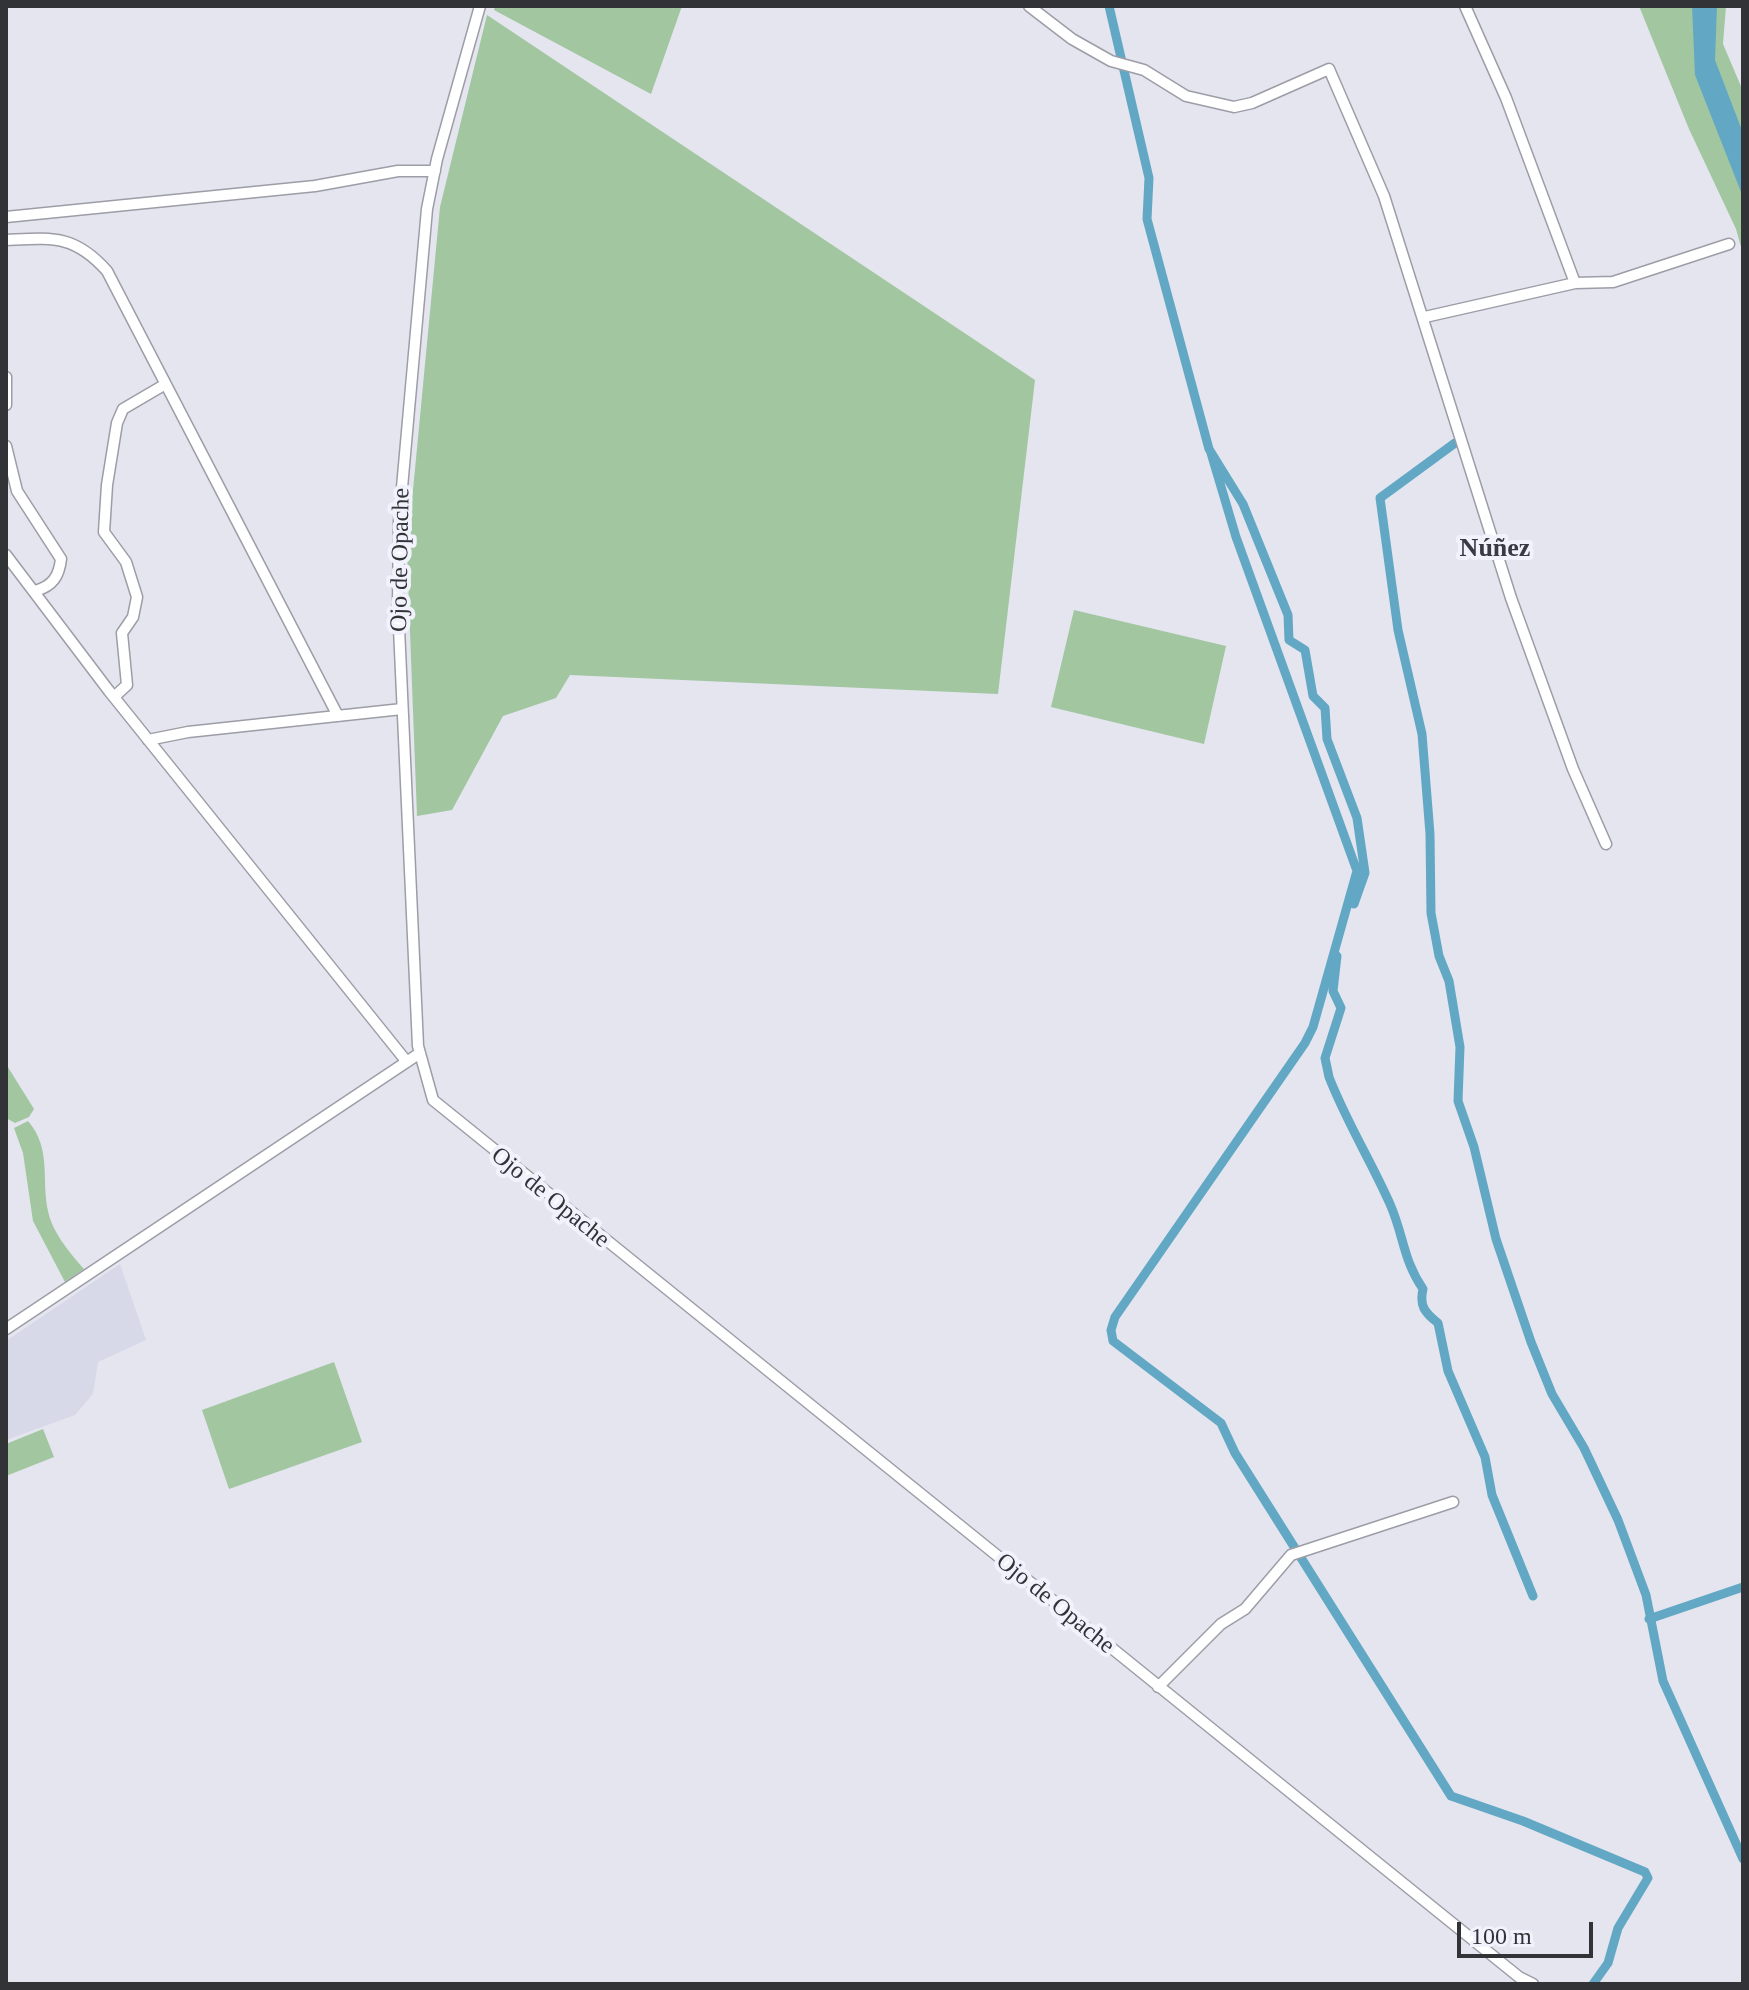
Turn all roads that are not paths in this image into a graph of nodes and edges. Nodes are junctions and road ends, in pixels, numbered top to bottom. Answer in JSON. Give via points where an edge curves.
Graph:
{"nodes":[{"id":1,"x":480,"y":6,"type":"edge"},
{"id":2,"x":1029,"y":6,"type":"edge"},
{"id":3,"x":1465,"y":6,"type":"edge"},
{"id":4,"x":435,"y":171,"type":"junction"},
{"id":5,"x":6,"y":217,"type":"edge"},
{"id":6,"x":6,"y":240,"type":"edge"},
{"id":7,"x":1729,"y":244,"type":"dead end"},
{"id":8,"x":1575,"y":283,"type":"junction"},
{"id":9,"x":1425,"y":317,"type":"junction"},
{"id":10,"x":6,"y":377,"type":"edge"},
{"id":11,"x":164,"y":385,"type":"junction"},
{"id":12,"x":6,"y":405,"type":"edge"},
{"id":13,"x":6,"y":446,"type":"edge"},
{"id":14,"x":6,"y":555,"type":"edge"},
{"id":15,"x":35,"y":591,"type":"junction"},
{"id":16,"x":114,"y":697,"type":"junction"},
{"id":17,"x":402,"y":709,"type":"junction"},
{"id":18,"x":338,"y":716,"type":"junction"},
{"id":19,"x":148,"y":740,"type":"junction"},
{"id":20,"x":1606,"y":844,"type":"dead end"},
{"id":21,"x":420,"y":1053,"type":"junction"},
{"id":22,"x":407,"y":1062,"type":"junction"},
{"id":23,"x":6,"y":1329,"type":"edge"},
{"id":24,"x":1453,"y":1502,"type":"dead end"},
{"id":25,"x":1158,"y":1687,"type":"junction"},
{"id":26,"x":1533,"y":1984,"type":"edge"}],
"edges":[{"from":1,"to":4,"type":"street","name":"Ojo de Opache"},
{"from":2,"to":9,"type":"street","via":[[1111,61],[1144,70],[1186,96],[1210,102],[1234,107],[1252,103],[1329,69],[1384,196]]},
{"from":3,"to":8,"type":"street","via":[[1506,98]]},
{"from":4,"to":5,"type":"street"},
{"from":4,"to":17,"type":"street","name":"Ojo de Opache","via":[[427,209],[399,521]]},
{"from":6,"to":11,"type":"street","via":[[68,240],[91,253],[107,271]]},
{"from":7,"to":8,"type":"street","via":[[1613,282]]},
{"from":8,"to":9,"type":"street"},
{"from":9,"to":20,"type":"street","via":[[1511,598]]},
{"from":10,"to":12,"type":"street"},
{"from":11,"to":16,"type":"street","via":[[123,409],[107,485],[104,532],[126,562],[137,597],[122,633],[127,685]]},
{"from":11,"to":18,"type":"street"},
{"from":13,"to":15,"type":"street","via":[[17,491],[61,559],[51,584]]},
{"from":14,"to":15,"type":"street"},
{"from":15,"to":16,"type":"street"},
{"from":16,"to":19,"type":"street"},
{"from":17,"to":18,"type":"street"},
{"from":17,"to":21,"type":"street","name":"Ojo de Opache"},
{"from":18,"to":19,"type":"street"},
{"from":19,"to":22,"type":"street"},
{"from":21,"to":22,"type":"street"},
{"from":21,"to":25,"type":"street","name":"Ojo de Opache","via":[[433,1100],[448,1116]]},
{"from":22,"to":23,"type":"street"},
{"from":24,"to":25,"type":"street","via":[[1298,1552],[1245,1609],[1221,1624]]},
{"from":25,"to":26,"type":"street","name":"Ojo de Opache"}]}
